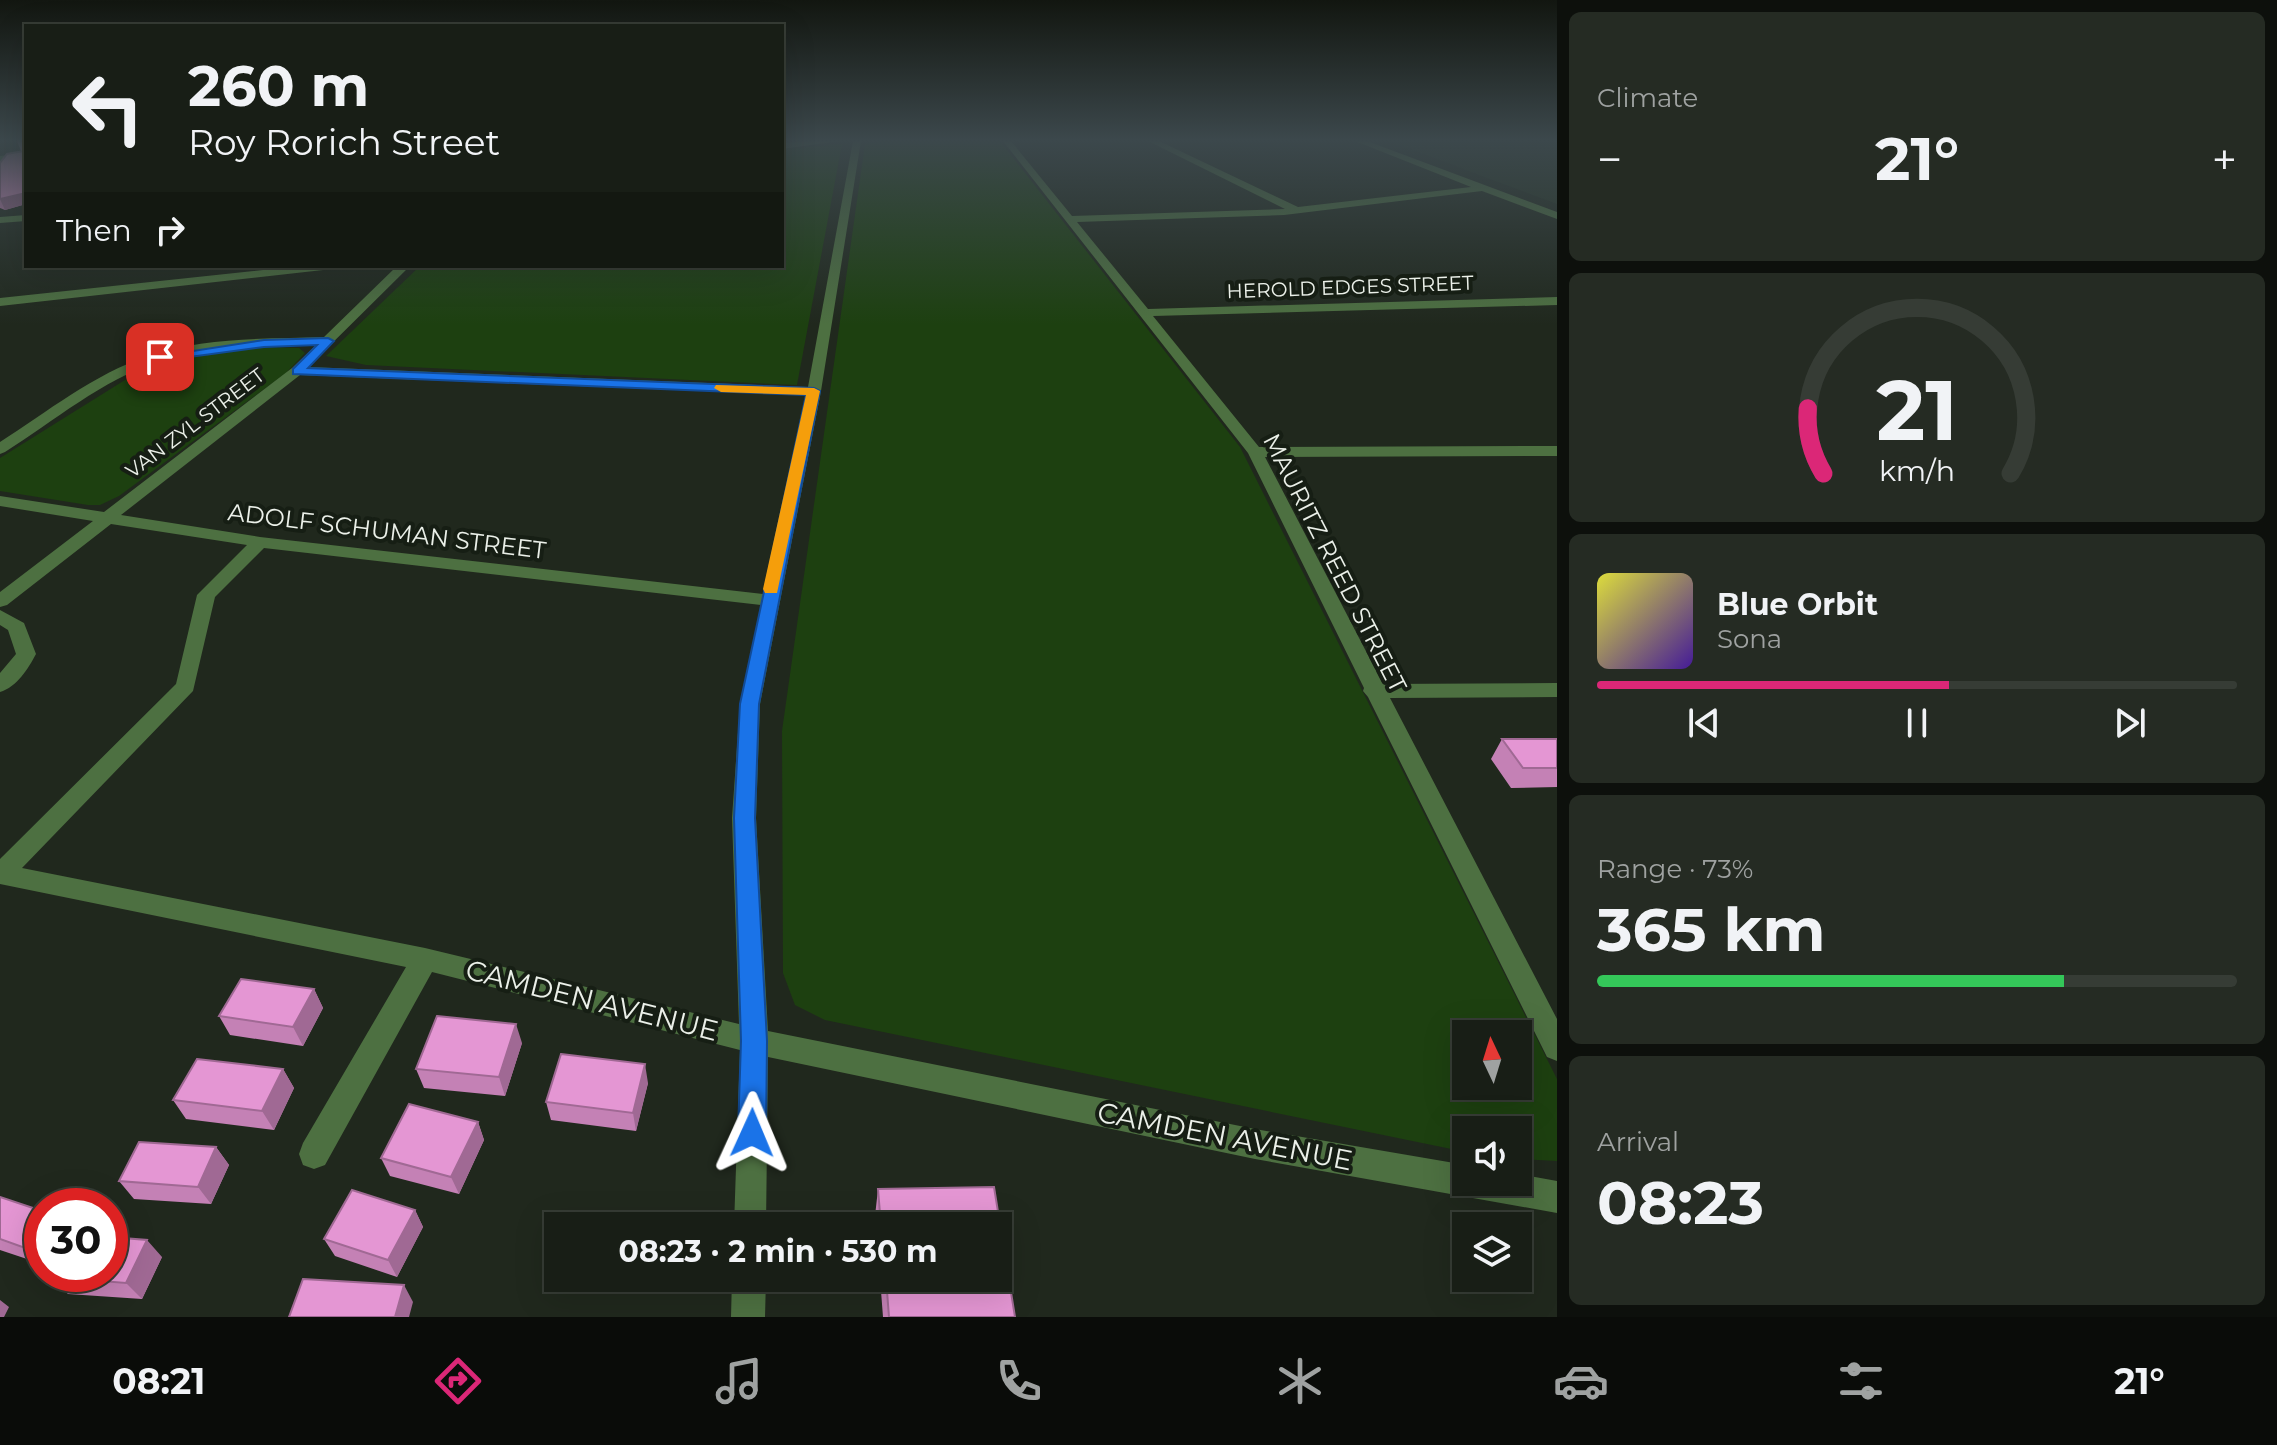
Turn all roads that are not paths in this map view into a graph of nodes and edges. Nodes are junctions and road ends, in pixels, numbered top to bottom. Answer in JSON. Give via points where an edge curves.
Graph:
{"nodes":[{"id":1,"x":846,"y":202,"type":"edge"},
{"id":2,"x":1054,"y":202,"type":"edge"},
{"id":3,"x":1281,"y":202,"type":"edge"},
{"id":4,"x":1367,"y":202,"type":"edge"},
{"id":5,"x":1521,"y":202,"type":"edge"},
{"id":6,"x":1299,"y":211,"type":"junction"},
{"id":7,"x":1557,"y":216,"type":"edge"},
{"id":8,"x":24,"y":218,"type":"edge"},
{"id":9,"x":1067,"y":219,"type":"junction"},
{"id":10,"x":0,"y":220,"type":"edge"},
{"id":11,"x":314,"y":268,"type":"edge"},
{"id":12,"x":402,"y":268,"type":"edge"},
{"id":13,"x":1557,"y":301,"type":"edge"},
{"id":14,"x":0,"y":302,"type":"edge"},
{"id":15,"x":1144,"y":313,"type":"junction"},
{"id":16,"x":328,"y":341,"type":"junction"},
{"id":17,"x":297,"y":371,"type":"junction"},
{"id":18,"x":814,"y":391,"type":"junction"},
{"id":19,"x":0,"y":449,"type":"edge"},
{"id":20,"x":1557,"y":451,"type":"edge"},
{"id":21,"x":1255,"y":452,"type":"junction"},
{"id":22,"x":0,"y":501,"type":"edge"},
{"id":23,"x":104,"y":517,"type":"junction"},
{"id":24,"x":260,"y":542,"type":"junction"},
{"id":25,"x":769,"y":600,"type":"junction"},
{"id":26,"x":0,"y":601,"type":"edge"},
{"id":27,"x":0,"y":616,"type":"edge"},
{"id":28,"x":0,"y":685,"type":"edge"},
{"id":29,"x":1557,"y":690,"type":"edge"},
{"id":30,"x":1373,"y":691,"type":"junction"},
{"id":31,"x":0,"y":874,"type":"edge"},
{"id":32,"x":425,"y":959,"type":"junction"},
{"id":33,"x":754,"y":1041,"type":"junction"},
{"id":34,"x":1557,"y":1048,"type":"edge"},
{"id":35,"x":314,"y":1154,"type":"dead end"},
{"id":36,"x":1452,"y":1179,"type":"edge"},
{"id":37,"x":1532,"y":1193,"type":"edge"},
{"id":38,"x":1557,"y":1197,"type":"edge"},
{"id":39,"x":750,"y":1212,"type":"edge"},
{"id":40,"x":749,"y":1292,"type":"edge"},
{"id":41,"x":748,"y":1317,"type":"edge"}],
"edges":[{"from":1,"to":18,"type":"street"},
{"from":2,"to":9,"type":"street","name":"MAURITZ REED STREET"},
{"from":3,"to":6,"type":"street"},
{"from":4,"to":6,"type":"street"},
{"from":5,"to":7,"type":"street"},
{"from":6,"to":9,"type":"street"},
{"from":8,"to":10,"type":"street"},
{"from":9,"to":15,"type":"street","name":"MAURITZ REED STREET"},
{"from":11,"to":14,"type":"street"},
{"from":12,"to":16,"type":"street","name":"VAN ZYL STREET"},
{"from":13,"to":15,"type":"street","name":"HEROLD EDGES STREET"},
{"from":15,"to":21,"type":"street","name":"MAURITZ REED STREET"},
{"from":16,"to":17,"type":"street","name":"VAN ZYL STREET"},
{"from":16,"to":19,"type":"street","via":[[152,360]]},
{"from":17,"to":18,"type":"street"},
{"from":17,"to":23,"type":"street","name":"VAN ZYL STREET"},
{"from":18,"to":25,"type":"street"},
{"from":20,"to":21,"type":"street"},
{"from":21,"to":30,"type":"street","name":"MAURITZ REED STREET"},
{"from":22,"to":23,"type":"street","name":"ADOLF SCHUMAN STREET"},
{"from":23,"to":24,"type":"street","name":"ADOLF SCHUMAN STREET"},
{"from":23,"to":26,"type":"street","name":"VAN ZYL STREET"},
{"from":24,"to":25,"type":"street","name":"ADOLF SCHUMAN STREET"},
{"from":24,"to":31,"type":"street","via":[[206,595],[186,686]]},
{"from":25,"to":33,"type":"street","via":[[750,704],[744,818]]},
{"from":27,"to":28,"type":"street","via":[[17,627],[26,654]]},
{"from":29,"to":30,"type":"street"},
{"from":30,"to":34,"type":"street","name":"MAURITZ REED STREET"},
{"from":31,"to":32,"type":"street","name":"CAMDEN AVENUE"},
{"from":32,"to":33,"type":"street","name":"CAMDEN AVENUE"},
{"from":32,"to":35,"type":"street"},
{"from":33,"to":36,"type":"street","name":"CAMDEN AVENUE"},
{"from":33,"to":39,"type":"street"},
{"from":37,"to":38,"type":"street","name":"CAMDEN AVENUE"},
{"from":40,"to":41,"type":"street"}]}
